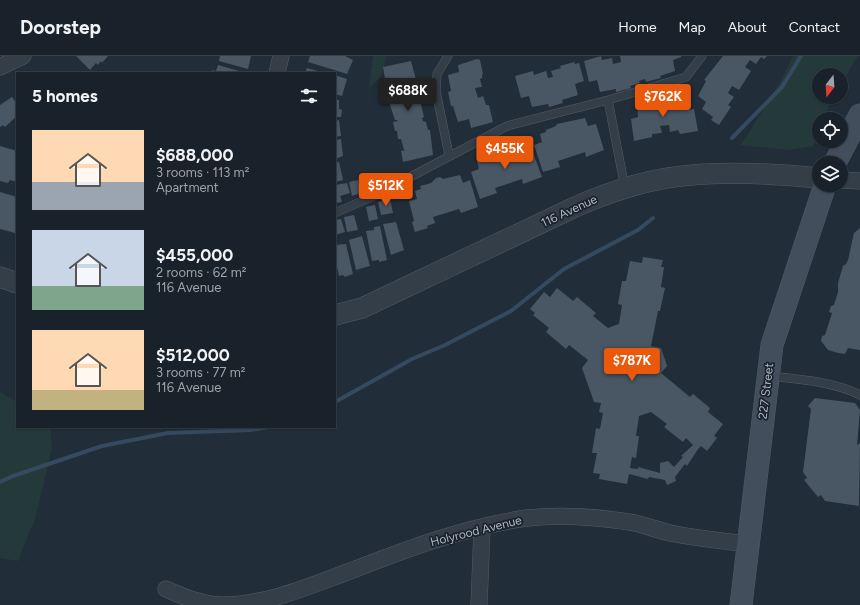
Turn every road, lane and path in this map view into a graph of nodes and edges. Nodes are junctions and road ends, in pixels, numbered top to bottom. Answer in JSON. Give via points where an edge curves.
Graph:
{"nodes":[{"id":1,"x":23,"y":56,"type":"edge"},
{"id":2,"x":281,"y":56,"type":"edge"},
{"id":3,"x":448,"y":56,"type":"edge"},
{"id":4,"x":702,"y":56,"type":"edge"},
{"id":5,"x":0,"y":67,"type":"edge"},
{"id":6,"x":277,"y":72,"type":"edge"},
{"id":7,"x":608,"y":100,"type":"junction"},
{"id":8,"x":860,"y":115,"type":"edge"},
{"id":9,"x":449,"y":155,"type":"junction"},
{"id":10,"x":839,"y":156,"type":"edge"},
{"id":11,"x":812,"y":177,"type":"edge"},
{"id":12,"x":848,"y":180,"type":"edge"},
{"id":13,"x":860,"y":181,"type":"edge"},
{"id":14,"x":395,"y":185,"type":"dead end"},
{"id":15,"x":625,"y":188,"type":"junction"},
{"id":16,"x":823,"y":192,"type":"edge"},
{"id":17,"x":378,"y":194,"type":"dead end"},
{"id":18,"x":336,"y":213,"type":"edge"},
{"id":19,"x":0,"y":277,"type":"edge"},
{"id":20,"x":16,"y":283,"type":"edge"},
{"id":21,"x":336,"y":316,"type":"edge"},
{"id":22,"x":768,"y":376,"type":"junction"},
{"id":23,"x":860,"y":395,"type":"edge"},
{"id":24,"x":482,"y":528,"type":"junction"},
{"id":25,"x":748,"y":544,"type":"junction"},
{"id":26,"x":166,"y":589,"type":"dead end"},
{"id":27,"x":479,"y":605,"type":"edge"},
{"id":28,"x":742,"y":605,"type":"edge"}],
"edges":[{"from":1,"to":5,"type":"street"},
{"from":2,"to":6,"type":"street"},
{"from":3,"to":9,"type":"lane","via":[[437,74],[436,91]]},
{"from":4,"to":7,"type":"lane","via":[[686,77]]},
{"from":7,"to":9,"type":"lane","via":[[507,126]]},
{"from":7,"to":15,"type":"lane"},
{"from":8,"to":10,"type":"main road"},
{"from":9,"to":14,"type":"lane"},
{"from":11,"to":15,"type":"street","name":"116 Avenue","via":[[691,175]]},
{"from":12,"to":13,"type":"street"},
{"from":15,"to":21,"type":"street","name":"116 Avenue","via":[[575,207],[362,308]]},
{"from":16,"to":22,"type":"main road","name":"227 Street","via":[[772,345]]},
{"from":17,"to":18,"type":"lane"},
{"from":19,"to":20,"type":"street"},
{"from":22,"to":23,"type":"lane","via":[[848,389]]},
{"from":22,"to":25,"type":"main road","name":"227 Street"},
{"from":24,"to":25,"type":"street","name":"Holyrood Avenue","via":[[528,518],[593,517],[634,523],[688,536]]},
{"from":24,"to":26,"type":"street","name":"Holyrood Avenue","via":[[437,539],[308,588],[264,601],[206,604]]},
{"from":24,"to":27,"type":"street"},
{"from":25,"to":28,"type":"main road","name":"227 Street"}]}
